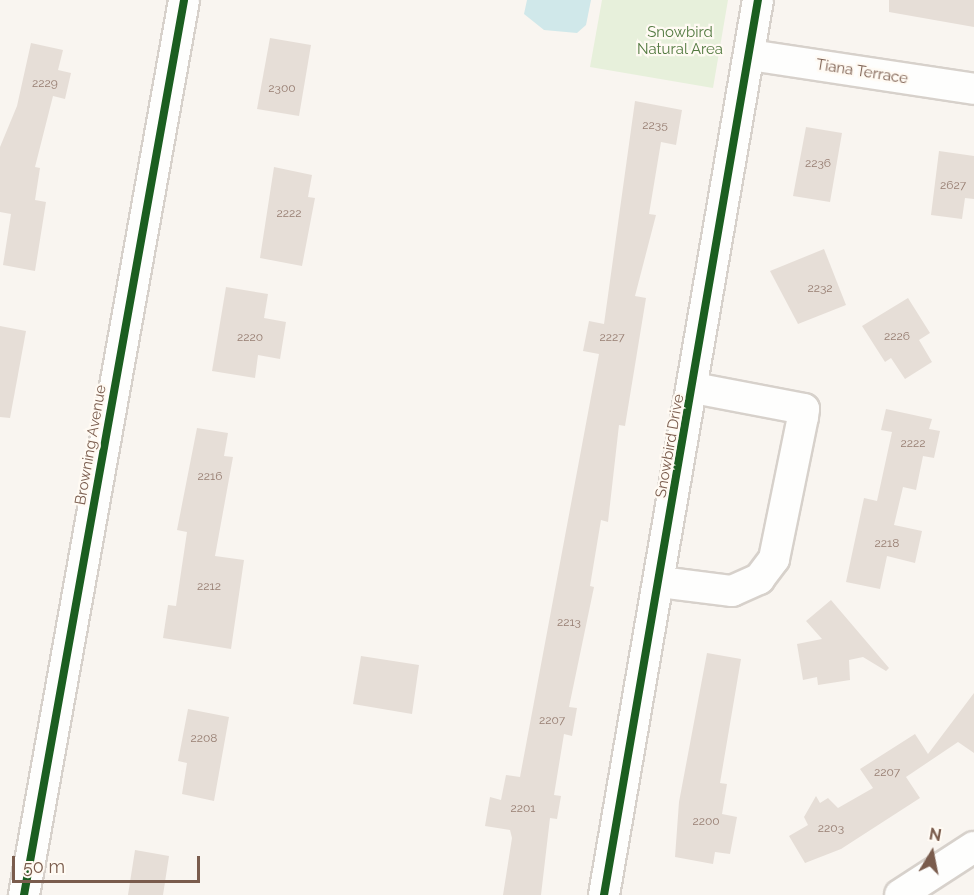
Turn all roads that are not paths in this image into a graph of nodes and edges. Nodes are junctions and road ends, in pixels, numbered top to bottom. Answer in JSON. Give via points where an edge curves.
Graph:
{"nodes":[{"id":1,"x":184,"y":0,"type":"edge"},
{"id":2,"x":758,"y":0,"type":"edge"},
{"id":3,"x":750,"y":55,"type":"junction"},
{"id":4,"x":974,"y":89,"type":"edge"},
{"id":5,"x":694,"y":388,"type":"junction"},
{"id":6,"x":660,"y":582,"type":"junction"},
{"id":7,"x":974,"y":847,"type":"edge"},
{"id":8,"x":24,"y":895,"type":"edge"},
{"id":9,"x":604,"y":895,"type":"edge"},
{"id":10,"x":900,"y":895,"type":"edge"}],
"edges":[{"from":1,"to":8,"type":"street","name":"Browning Avenue"},
{"from":2,"to":3,"type":"street","name":"Snowbird Drive"},
{"from":3,"to":4,"type":"street","name":"Tiana Terrace"},
{"from":3,"to":5,"type":"street","name":"Snowbird Drive"},
{"from":5,"to":6,"type":"street","name":"Snowbird Drive"},
{"from":5,"to":6,"type":"street","via":[[804,409],[774,559],[759,579],[732,591],[712,592]]},
{"from":6,"to":9,"type":"street","name":"Snowbird Drive"},
{"from":7,"to":10,"type":"street"}]}
